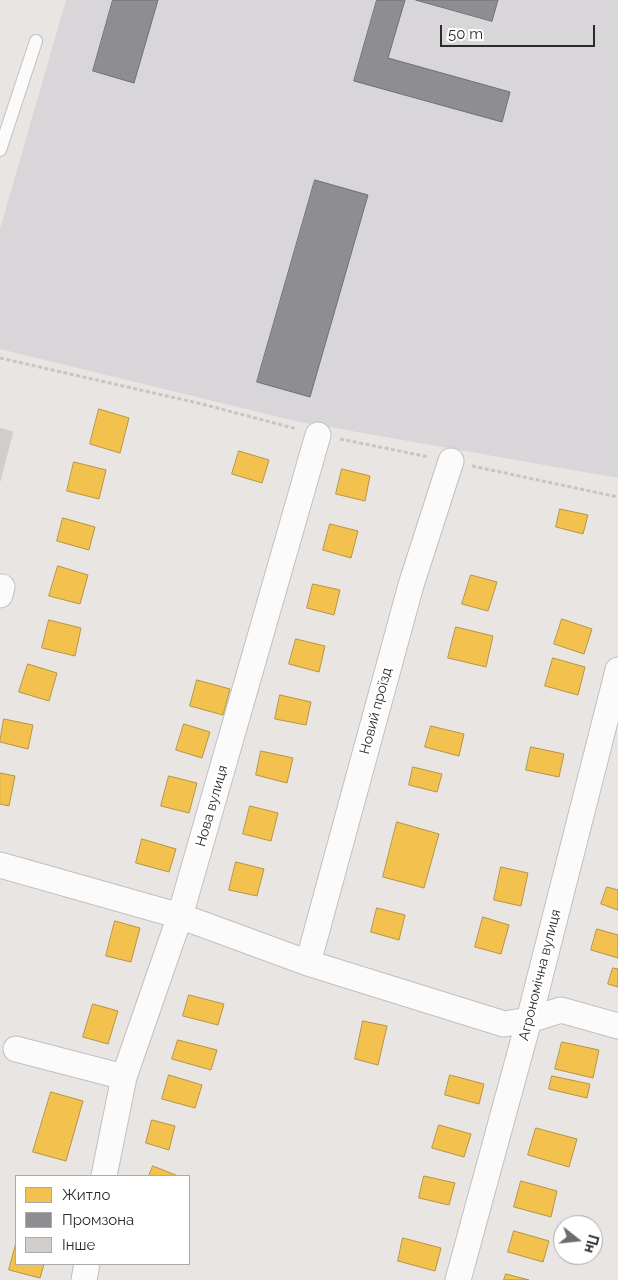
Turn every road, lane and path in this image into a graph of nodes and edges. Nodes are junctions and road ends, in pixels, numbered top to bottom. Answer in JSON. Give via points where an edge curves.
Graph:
{"nodes":[{"id":1,"x":36,"y":41,"type":"dead end"},
{"id":2,"x":0,"y":150,"type":"edge"},
{"id":3,"x":0,"y":358,"type":"edge"},
{"id":4,"x":318,"y":435,"type":"junction"},
{"id":5,"x":451,"y":461,"type":"junction"},
{"id":6,"x":618,"y":498,"type":"edge"},
{"id":7,"x":618,"y":670,"type":"edge"},
{"id":8,"x":0,"y":865,"type":"edge"},
{"id":9,"x":180,"y":916,"type":"junction"},
{"id":10,"x":308,"y":963,"type":"junction"},
{"id":11,"x":529,"y":1020,"type":"junction"},
{"id":12,"x":618,"y":1026,"type":"edge"},
{"id":13,"x":16,"y":1049,"type":"dead end"},
{"id":14,"x":124,"y":1077,"type":"junction"},
{"id":15,"x":104,"y":1175,"type":"edge"},
{"id":16,"x":87,"y":1265,"type":"edge"},
{"id":17,"x":84,"y":1280,"type":"edge"},
{"id":18,"x":458,"y":1280,"type":"edge"}],
"edges":[{"from":1,"to":2,"type":"lane"},
{"from":3,"to":4,"type":"path","via":[[202,404]]},
{"from":4,"to":5,"type":"path"},
{"from":4,"to":9,"type":"street","name":"Нова вулиця"},
{"from":5,"to":6,"type":"path"},
{"from":5,"to":10,"type":"street","name":"Новий проїзд","via":[[411,585]]},
{"from":7,"to":11,"type":"street","name":"Агрономічна вулиця"},
{"from":8,"to":9,"type":"street"},
{"from":9,"to":10,"type":"street"},
{"from":9,"to":14,"type":"street","name":"Нова вулиця"},
{"from":10,"to":11,"type":"street","via":[[504,1024]]},
{"from":11,"to":12,"type":"street","via":[[560,1010]]},
{"from":11,"to":18,"type":"street","name":"Агрономічна вулиця"},
{"from":13,"to":14,"type":"street"},
{"from":14,"to":15,"type":"street","name":"Нова вулиця"},
{"from":16,"to":17,"type":"street"}]}
